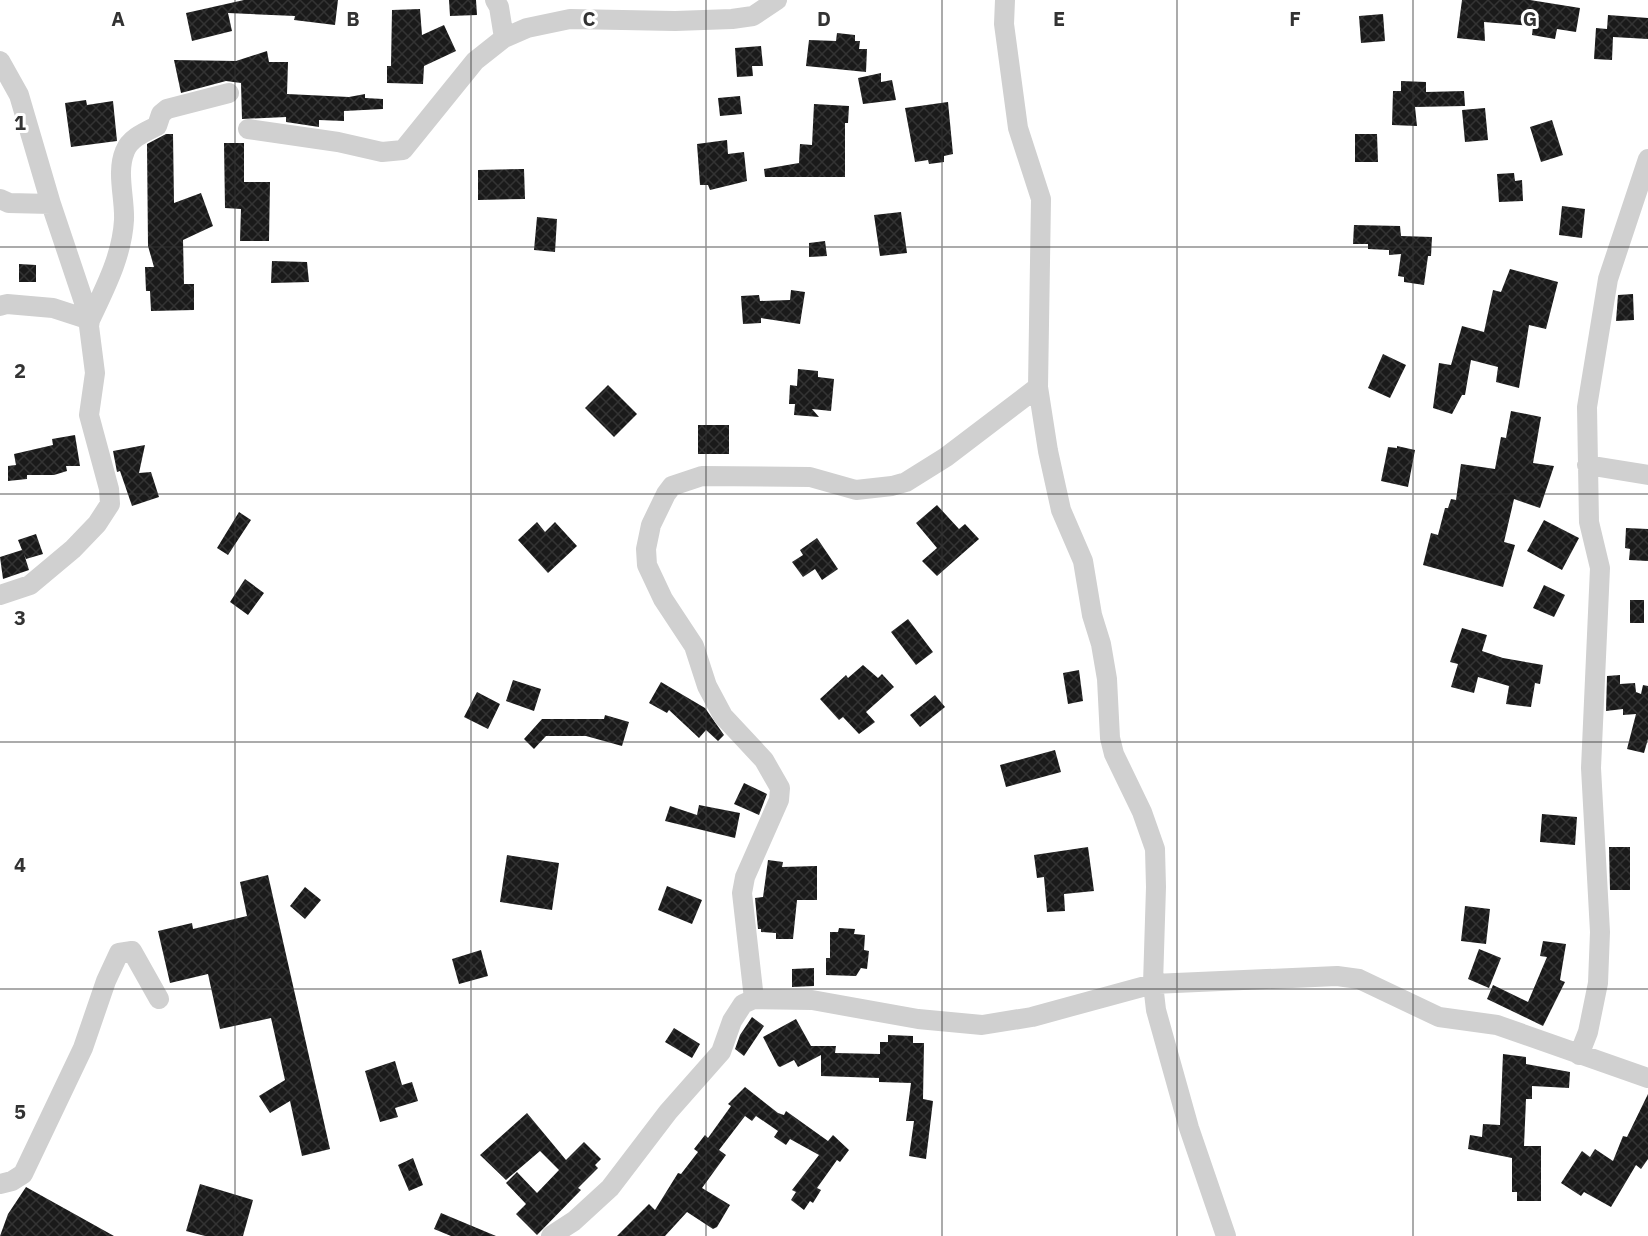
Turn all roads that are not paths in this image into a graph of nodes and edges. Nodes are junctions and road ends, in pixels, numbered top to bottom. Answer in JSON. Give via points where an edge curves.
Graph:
{"nodes":[{"id":1,"x":495,"y":0,"type":"edge"},
{"id":2,"x":777,"y":0,"type":"edge"},
{"id":3,"x":1005,"y":0,"type":"edge"},
{"id":4,"x":504,"y":38,"type":"junction"},
{"id":5,"x":0,"y":61,"type":"edge"},
{"id":6,"x":229,"y":93,"type":"dead end"},
{"id":7,"x":248,"y":129,"type":"dead end"},
{"id":8,"x":1648,"y":159,"type":"edge"},
{"id":9,"x":0,"y":199,"type":"edge"},
{"id":10,"x":51,"y":204,"type":"junction"},
{"id":11,"x":0,"y":306,"type":"edge"},
{"id":12,"x":90,"y":320,"type":"junction"},
{"id":13,"x":1038,"y":387,"type":"junction"},
{"id":14,"x":1587,"y":465,"type":"junction"},
{"id":15,"x":1648,"y":475,"type":"edge"},
{"id":16,"x":0,"y":595,"type":"edge"},
{"id":17,"x":1153,"y":984,"type":"junction"},
{"id":18,"x":159,"y":999,"type":"dead end"},
{"id":19,"x":754,"y":999,"type":"junction"},
{"id":20,"x":1579,"y":1055,"type":"junction"},
{"id":21,"x":1648,"y":1078,"type":"edge"},
{"id":22,"x":0,"y":1184,"type":"edge"},
{"id":23,"x":557,"y":1235,"type":"edge"},
{"id":24,"x":1226,"y":1236,"type":"edge"}],
"edges":[{"from":1,"to":4,"type":"street"},
{"from":2,"to":4,"type":"street","via":[[753,16],[732,19],[570,19],[526,28]]},
{"from":3,"to":13,"type":"street","via":[[1004,24],[1017,128],[1041,199]]},
{"from":4,"to":7,"type":"street","via":[[475,61],[403,150],[382,152]]},
{"from":5,"to":10,"type":"street","via":[[19,95]]},
{"from":6,"to":12,"type":"street","via":[[167,109],[157,126],[134,139],[125,150],[120,242],[113,272]]},
{"from":8,"to":14,"type":"street","via":[[1608,279],[1587,407]]},
{"from":9,"to":10,"type":"street","via":[[9,203]]},
{"from":10,"to":12,"type":"street"},
{"from":11,"to":12,"type":"street","via":[[53,308]]},
{"from":12,"to":16,"type":"street","via":[[95,373],[89,415],[110,504],[98,524],[30,585]]},
{"from":13,"to":17,"type":"street","via":[[1061,510],[1083,561],[1101,644],[1110,738],[1155,849]]},
{"from":13,"to":19,"type":"street","via":[[946,457],[906,482],[856,490],[810,477],[702,476],[672,486],[651,525],[647,565],[663,599],[694,646],[707,686],[723,716],[764,760],[780,788],[779,800],[742,892]]},
{"from":14,"to":15,"type":"street"},
{"from":14,"to":20,"type":"street","via":[[1589,522],[1600,568],[1591,768],[1600,940],[1598,983]]},
{"from":17,"to":19,"type":"street","via":[[1032,1017],[982,1025],[918,1019],[812,1000]]},
{"from":17,"to":20,"type":"street","via":[[1307,976],[1359,979],[1439,1017],[1497,1025]]},
{"from":17,"to":24,"type":"street","via":[[1156,1010],[1190,1128]]},
{"from":18,"to":22,"type":"street","via":[[132,951],[119,953],[82,1048],[23,1174]]},
{"from":19,"to":23,"type":"street","via":[[743,1004],[737,1013],[716,1059],[668,1112],[610,1188]]},
{"from":20,"to":21,"type":"street"}]}
